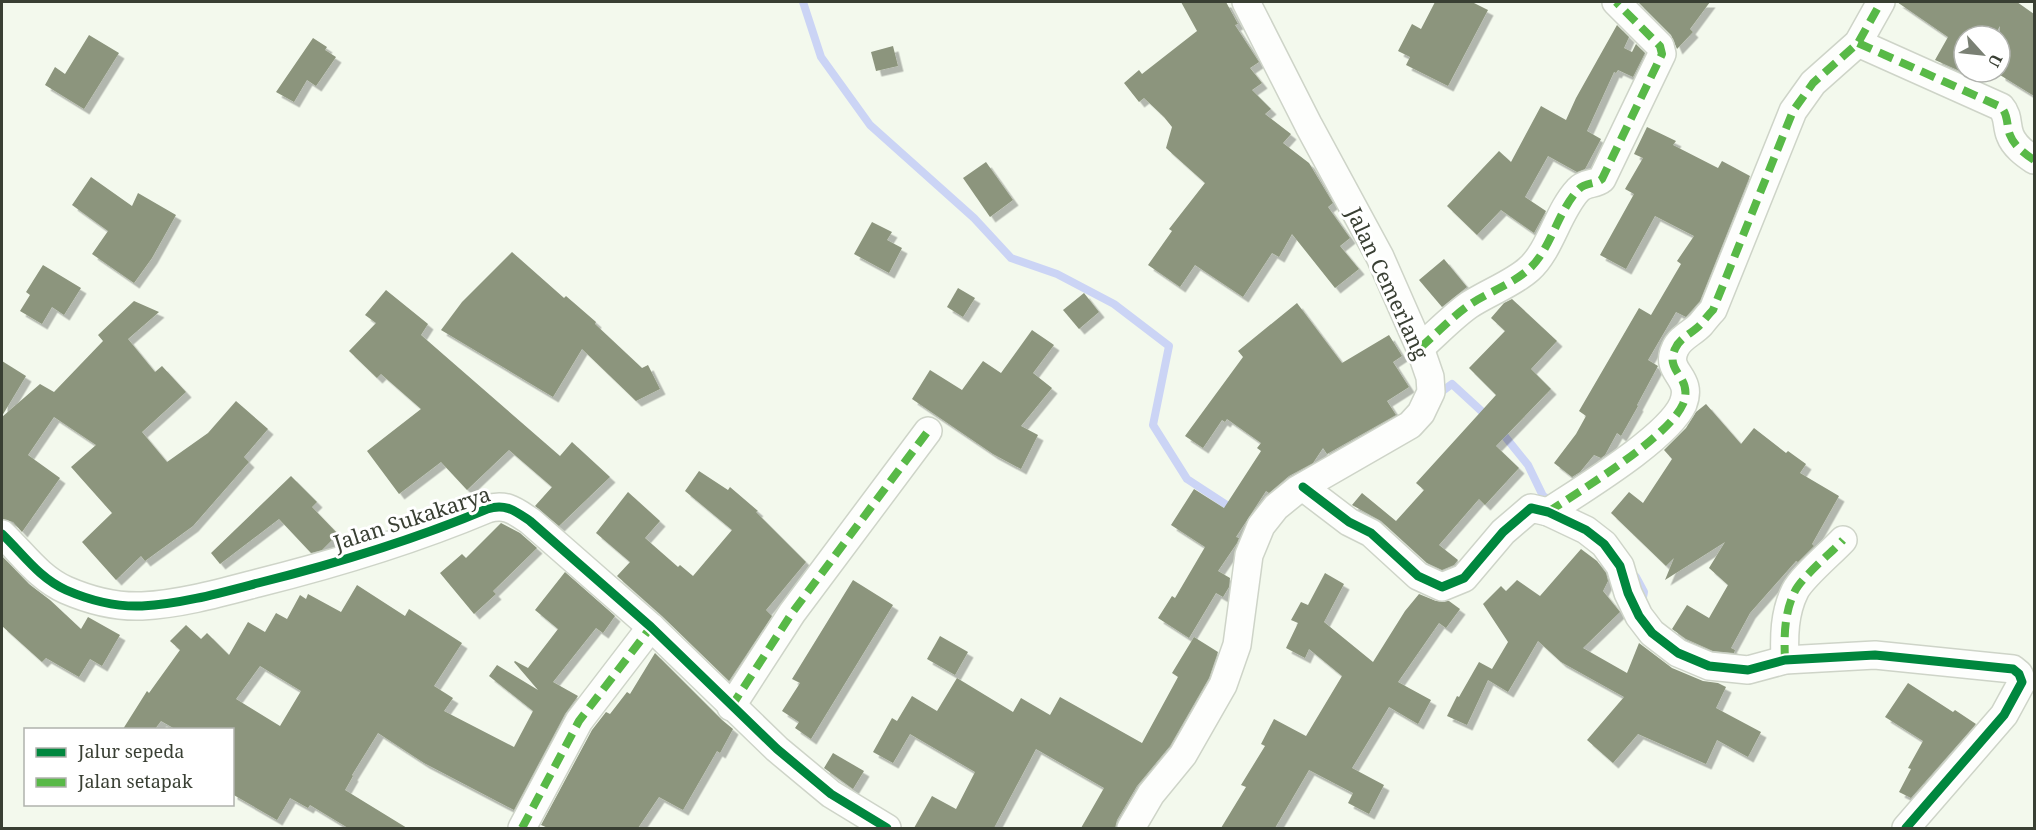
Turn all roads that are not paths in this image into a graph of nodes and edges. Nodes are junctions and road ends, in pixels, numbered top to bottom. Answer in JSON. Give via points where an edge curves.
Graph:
{"nodes":[{"id":1,"x":1246,"y":2,"type":"edge"},
{"id":2,"x":1616,"y":2,"type":"edge"},
{"id":3,"x":1881,"y":2,"type":"edge"},
{"id":4,"x":1858,"y":43,"type":"junction"},
{"id":5,"x":2034,"y":160,"type":"edge"},
{"id":6,"x":1420,"y":348,"type":"junction"},
{"id":7,"x":928,"y":431,"type":"dead end"},
{"id":8,"x":1303,"y":487,"type":"junction"},
{"id":9,"x":1548,"y":512,"type":"junction"},
{"id":10,"x":2,"y":534,"type":"edge"},
{"id":11,"x":1843,"y":540,"type":"dead end"},
{"id":12,"x":651,"y":627,"type":"junction"},
{"id":13,"x":1785,"y":660,"type":"junction"},
{"id":14,"x":731,"y":707,"type":"junction"},
{"id":15,"x":522,"y":828,"type":"edge"},
{"id":16,"x":887,"y":828,"type":"edge"},
{"id":17,"x":1131,"y":828,"type":"edge"},
{"id":18,"x":1906,"y":828,"type":"edge"}],
"edges":[{"from":1,"to":6,"type":"street","name":"Jalan Cemerlang","via":[[1380,257]]},
{"from":2,"to":6,"type":"street","via":[[1660,46],[1662,54],[1602,178],[1578,190],[1529,270],[1467,306]]},
{"from":3,"to":4,"type":"street"},
{"from":4,"to":5,"type":"street","via":[[2001,107],[2013,141]]},
{"from":4,"to":9,"type":"street","via":[[1813,83],[1793,111],[1713,310],[1674,350],[1674,370],[1684,381],[1685,389],[1679,411],[1639,450]]},
{"from":6,"to":8,"type":"street","name":"Jalan Cemerlang","via":[[1431,392],[1421,413],[1410,425]]},
{"from":7,"to":14,"type":"street","via":[[792,613]]},
{"from":8,"to":9,"type":"street","via":[[1349,522],[1371,533],[1418,576],[1442,587],[1464,578],[1503,532],[1531,508]]},
{"from":8,"to":17,"type":"street","name":"Jalan Cemerlang","via":[[1276,507],[1261,526],[1249,555],[1237,645],[1223,685],[1183,755],[1151,794]]},
{"from":9,"to":13,"type":"street","via":[[1586,530],[1604,544],[1620,566],[1639,616],[1652,633],[1678,653],[1725,669],[1748,670]]},
{"from":10,"to":12,"type":"street","name":"Jalan Sukakarya","via":[[43,576],[66,590],[118,605],[141,606],[192,600],[340,562],[497,506],[516,511],[530,521]]},
{"from":11,"to":13,"type":"street","via":[[1796,589],[1787,615]]},
{"from":12,"to":14,"type":"street","name":"Jalan Sukakarya"},
{"from":12,"to":15,"type":"street","via":[[579,722]]},
{"from":13,"to":18,"type":"street","via":[[1875,655],[1997,666],[2019,674],[2022,682],[2004,715]]},
{"from":14,"to":16,"type":"street","name":"Jalan Sukakarya","via":[[831,794]]}]}
